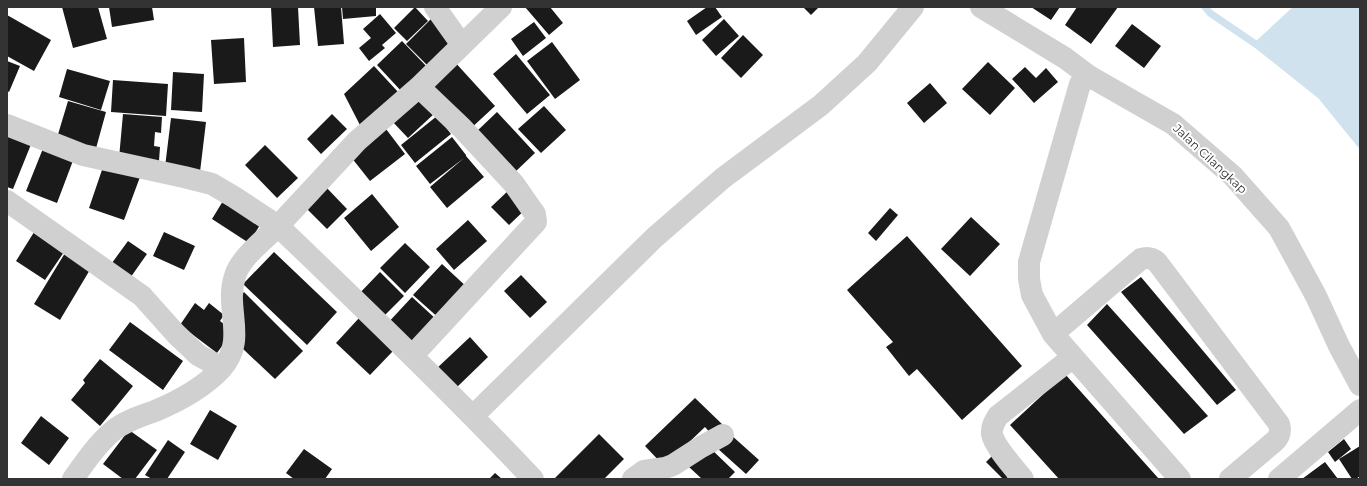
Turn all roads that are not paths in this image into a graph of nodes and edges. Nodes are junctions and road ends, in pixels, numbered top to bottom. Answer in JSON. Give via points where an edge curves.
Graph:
{"nodes":[{"id":1,"x":435,"y":7,"type":"edge"},
{"id":2,"x":501,"y":7,"type":"edge"},
{"id":3,"x":913,"y":7,"type":"edge"},
{"id":4,"x":981,"y":7,"type":"edge"},
{"id":5,"x":462,"y":45,"type":"junction"},
{"id":6,"x":1088,"y":76,"type":"junction"},
{"id":7,"x":419,"y":86,"type":"junction"},
{"id":8,"x":7,"y":125,"type":"edge"},
{"id":9,"x":7,"y":201,"type":"edge"},
{"id":10,"x":278,"y":226,"type":"junction"},
{"id":11,"x":1053,"y":334,"type":"junction"},
{"id":12,"x":413,"y":355,"type":"junction"},
{"id":13,"x":1073,"y":357,"type":"junction"},
{"id":14,"x":222,"y":368,"type":"junction"},
{"id":15,"x":1360,"y":385,"type":"edge"},
{"id":16,"x":1360,"y":410,"type":"edge"},
{"id":17,"x":473,"y":416,"type":"junction"},
{"id":18,"x":723,"y":435,"type":"dead end"},
{"id":19,"x":73,"y":479,"type":"edge"},
{"id":20,"x":533,"y":479,"type":"edge"},
{"id":21,"x":633,"y":479,"type":"edge"},
{"id":22,"x":1023,"y":479,"type":"edge"},
{"id":23,"x":1180,"y":479,"type":"edge"},
{"id":24,"x":1230,"y":479,"type":"edge"},
{"id":25,"x":1279,"y":479,"type":"edge"}],
"edges":[{"from":1,"to":5,"type":"street"},
{"from":2,"to":5,"type":"street"},
{"from":3,"to":17,"type":"street","via":[[868,63],[821,105],[723,178],[654,238]]},
{"from":4,"to":6,"type":"street","name":"Jalan Cilangkap","via":[[1065,58]]},
{"from":5,"to":7,"type":"street"},
{"from":6,"to":11,"type":"street","via":[[1080,84],[1029,262],[1032,295]]},
{"from":6,"to":15,"type":"street","name":"Jalan Cilangkap","via":[[1173,124],[1232,176],[1279,228]]},
{"from":7,"to":10,"type":"street","via":[[357,141]]},
{"from":7,"to":12,"type":"street","via":[[514,184],[535,214],[536,222]]},
{"from":8,"to":10,"type":"street","via":[[83,155],[212,184]]},
{"from":9,"to":14,"type":"street","via":[[142,296],[198,354]]},
{"from":10,"to":12,"type":"street"},
{"from":10,"to":14,"type":"street","via":[[244,260],[235,274],[231,290],[232,316],[236,333],[233,352]]},
{"from":11,"to":13,"type":"street"},
{"from":11,"to":24,"type":"street","via":[[1141,259],[1153,258],[1281,428],[1275,441]]},
{"from":12,"to":17,"type":"street"},
{"from":13,"to":22,"type":"street","via":[[998,416],[993,424],[992,435],[1000,451]]},
{"from":13,"to":23,"type":"street"},
{"from":14,"to":19,"type":"street","via":[[196,389],[114,430],[98,445]]},
{"from":16,"to":25,"type":"street"},
{"from":17,"to":20,"type":"street"},
{"from":18,"to":21,"type":"street","via":[[673,465],[644,471]]}]}
